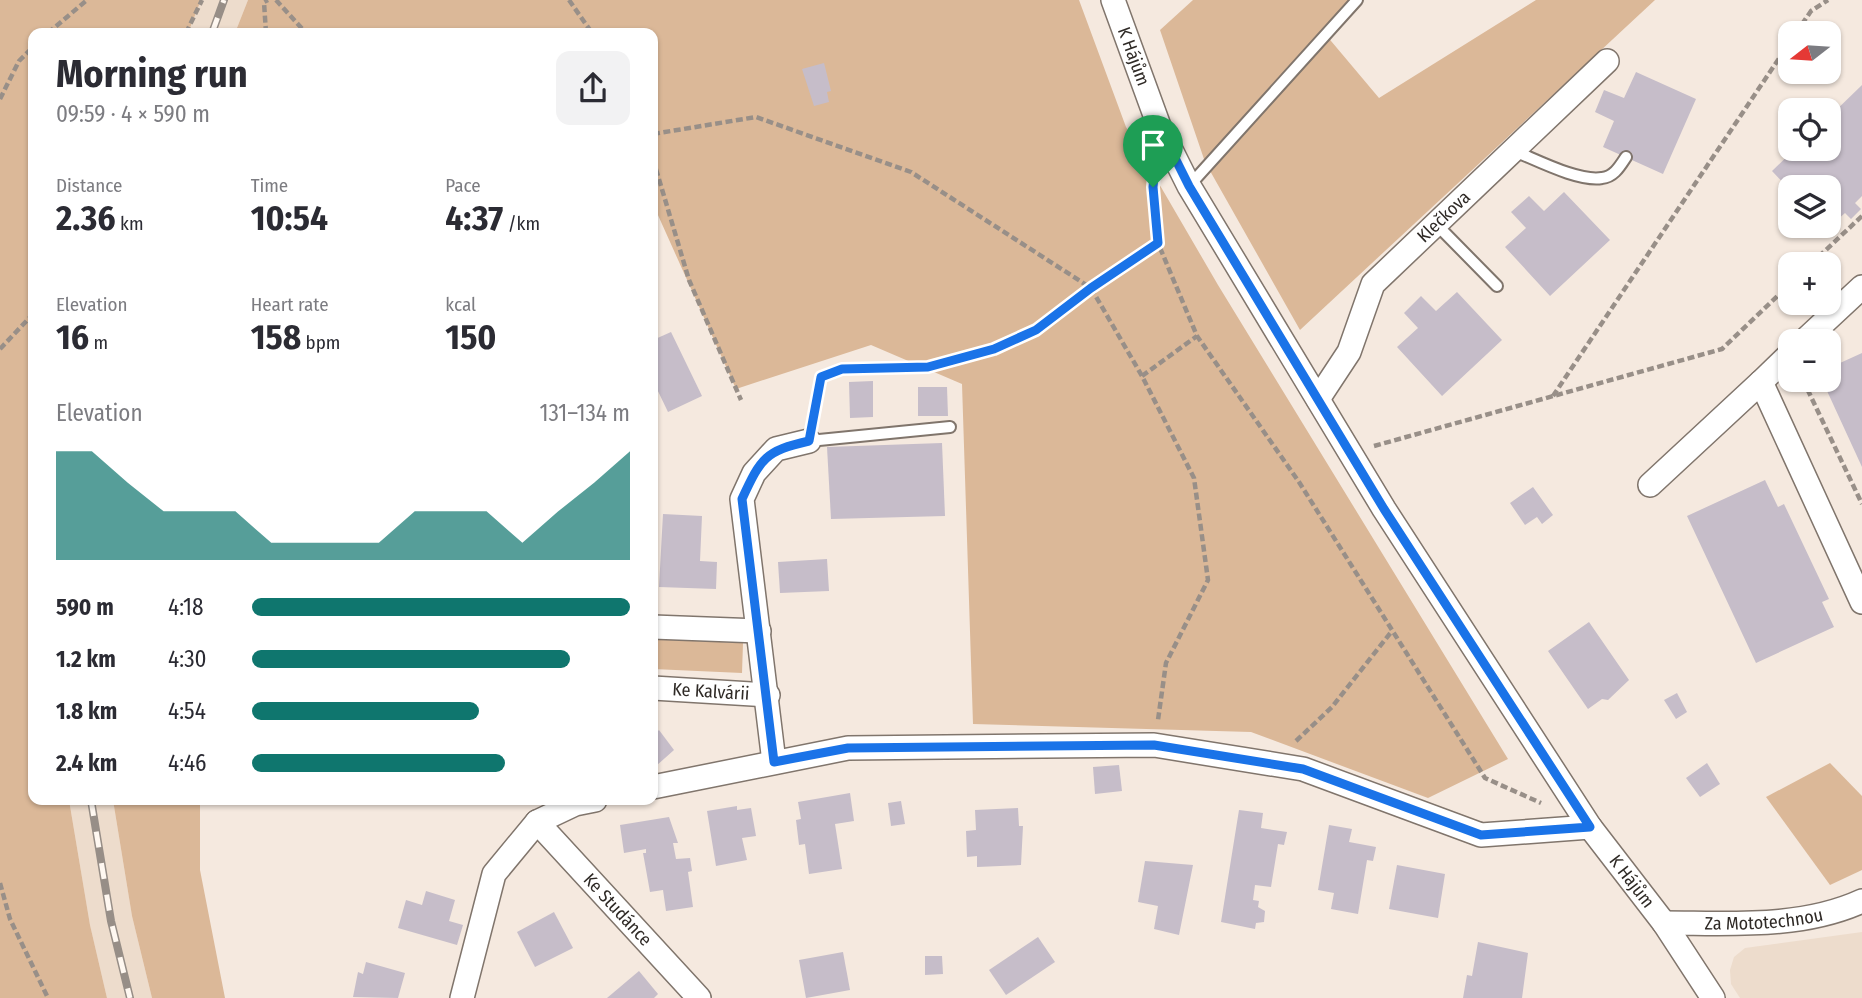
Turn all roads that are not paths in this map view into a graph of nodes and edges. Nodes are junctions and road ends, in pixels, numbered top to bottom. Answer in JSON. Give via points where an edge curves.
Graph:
{"nodes":[{"id":1,"x":1112,"y":0,"type":"edge"},
{"id":2,"x":1357,"y":0,"type":"edge"},
{"id":3,"x":1607,"y":61,"type":"dead end"},
{"id":4,"x":1512,"y":150,"type":"junction"},
{"id":5,"x":1626,"y":157,"type":"dead end"},
{"id":6,"x":1189,"y":186,"type":"junction"},
{"id":7,"x":1436,"y":224,"type":"junction"},
{"id":8,"x":1497,"y":286,"type":"dead end"},
{"id":9,"x":1862,"y":287,"type":"edge"},
{"id":10,"x":1817,"y":329,"type":"edge"},
{"id":11,"x":1778,"y":366,"type":"edge"},
{"id":12,"x":1761,"y":382,"type":"junction"},
{"id":13,"x":1318,"y":399,"type":"junction"},
{"id":14,"x":950,"y":427,"type":"dead end"},
{"id":15,"x":809,"y":441,"type":"joint"},
{"id":16,"x":1650,"y":485,"type":"dead end"},
{"id":17,"x":1862,"y":602,"type":"edge"},
{"id":18,"x":658,"y":627,"type":"edge"},
{"id":19,"x":759,"y":631,"type":"junction"},
{"id":20,"x":658,"y":688,"type":"edge"},
{"id":21,"x":768,"y":695,"type":"junction"},
{"id":22,"x":774,"y":762,"type":"junction"},
{"id":23,"x":658,"y":786,"type":"edge"},
{"id":24,"x":573,"y":805,"type":"edge"},
{"id":25,"x":537,"y":821,"type":"junction"},
{"id":26,"x":1582,"y":829,"type":"junction"},
{"id":27,"x":1862,"y":901,"type":"edge"},
{"id":28,"x":1664,"y":923,"type":"junction"},
{"id":29,"x":463,"y":998,"type":"edge"},
{"id":30,"x":699,"y":998,"type":"edge"},
{"id":31,"x":1713,"y":998,"type":"edge"}],
"edges":[{"from":1,"to":6,"type":"street","name":"K Hájům","via":[[1159,126]]},
{"from":2,"to":6,"type":"lane"},
{"from":3,"to":4,"type":"street","name":"Klečkova"},
{"from":4,"to":5,"type":"lane","via":[[1594,178],[1618,170]]},
{"from":4,"to":7,"type":"street","name":"Klečkova"},
{"from":6,"to":13,"type":"street","name":"K Hájům"},
{"from":7,"to":8,"type":"lane"},
{"from":7,"to":13,"type":"street","name":"Klečkova","via":[[1373,284],[1349,352]]},
{"from":9,"to":10,"type":"street"},
{"from":11,"to":12,"type":"street"},
{"from":12,"to":16,"type":"street"},
{"from":12,"to":17,"type":"street"},
{"from":13,"to":26,"type":"street","name":"K Hájům"},
{"from":14,"to":15,"type":"lane"},
{"from":15,"to":19,"type":"street","via":[[776,449],[754,473],[742,499]]},
{"from":18,"to":19,"type":"street"},
{"from":19,"to":21,"type":"street"},
{"from":20,"to":21,"type":"street","name":"Ke Kalvárii"},
{"from":21,"to":22,"type":"street"},
{"from":22,"to":23,"type":"street"},
{"from":22,"to":26,"type":"street","via":[[848,748],[1154,745],[1303,769],[1481,835]]},
{"from":24,"to":25,"type":"street"},
{"from":25,"to":29,"type":"street","via":[[494,874]]},
{"from":25,"to":30,"type":"street","name":"Ke Studánce"},
{"from":26,"to":28,"type":"street","name":"K Hájům"},
{"from":27,"to":28,"type":"street","name":"Za Mototechnou","via":[[1841,910],[1767,923]]},
{"from":28,"to":31,"type":"street","name":"K Hájům"}]}
